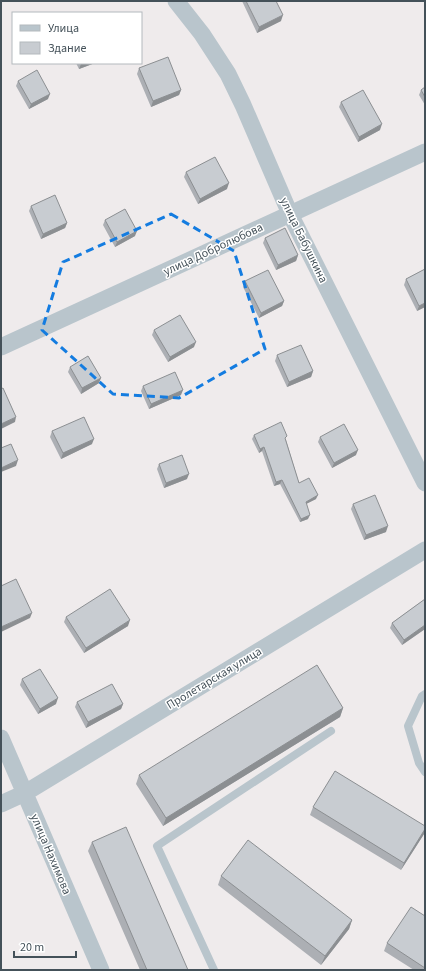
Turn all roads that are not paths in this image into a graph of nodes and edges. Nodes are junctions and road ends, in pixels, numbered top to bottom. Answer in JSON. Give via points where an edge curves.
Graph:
{"nodes":[{"id":1,"x":176,"y":1,"type":"edge"},
{"id":2,"x":425,"y":152,"type":"edge"},
{"id":3,"x":290,"y":214,"type":"junction"},
{"id":4,"x":1,"y":347,"type":"edge"},
{"id":5,"x":425,"y":483,"type":"edge"},
{"id":6,"x":425,"y":550,"type":"edge"},
{"id":7,"x":425,"y":694,"type":"edge"},
{"id":8,"x":331,"y":731,"type":"edge"},
{"id":9,"x":1,"y":738,"type":"edge"},
{"id":10,"x":425,"y":772,"type":"edge"},
{"id":11,"x":25,"y":793,"type":"junction"},
{"id":12,"x":1,"y":804,"type":"edge"},
{"id":13,"x":100,"y":970,"type":"edge"},
{"id":14,"x":214,"y":970,"type":"edge"}],
"edges":[{"from":1,"to":3,"type":"street","name":"улица Бабушкина","via":[[202,34],[228,74]]},
{"from":2,"to":3,"type":"street","name":"улица Добролюбова"},
{"from":3,"to":4,"type":"street","name":"улица Добролюбова"},
{"from":3,"to":5,"type":"street","name":"улица Бабушкина"},
{"from":6,"to":11,"type":"street","name":"Пролетарская улица"},
{"from":7,"to":10,"type":"lane","via":[[408,726],[419,763]]},
{"from":8,"to":14,"type":"lane","via":[[157,846]]},
{"from":9,"to":11,"type":"street","name":"улица Нахимова"},
{"from":11,"to":12,"type":"street","name":"Пролетарская улица"},
{"from":11,"to":13,"type":"street","name":"улица Нахимова"}]}
